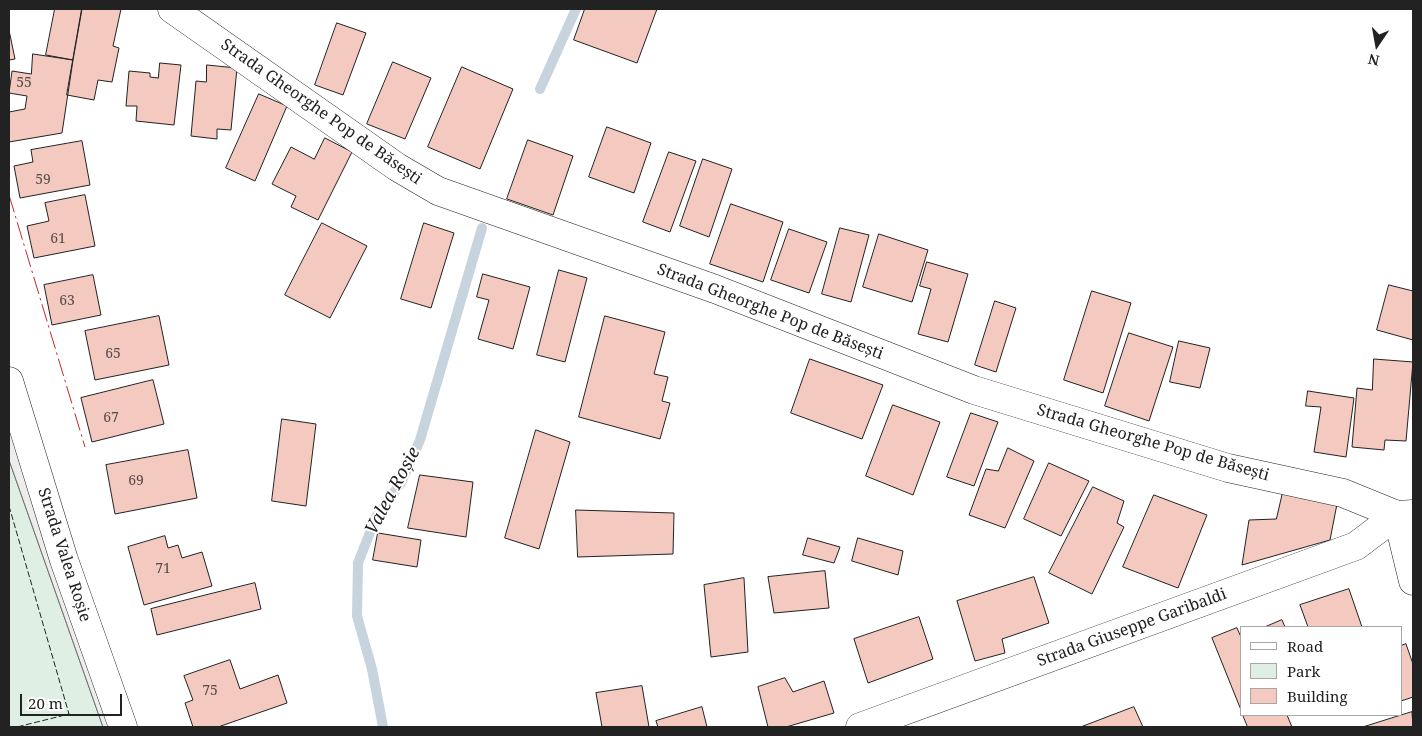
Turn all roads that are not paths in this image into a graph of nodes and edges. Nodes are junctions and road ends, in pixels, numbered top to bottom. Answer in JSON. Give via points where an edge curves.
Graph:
{"nodes":[{"id":1,"x":172,"y":9,"type":"edge"},
{"id":2,"x":9,"y":381,"type":"edge"},
{"id":3,"x":1405,"y":515,"type":"edge"},
{"id":4,"x":1413,"y":581,"type":"edge"},
{"id":5,"x":123,"y":727,"type":"edge"},
{"id":6,"x":860,"y":727,"type":"edge"}],
"edges":[{"from":1,"to":3,"type":"street","name":"Strada Gheorghe Pop de Băsești","via":[[397,167],[438,191],[715,289],[974,390],[1228,468],[1344,493]]},
{"from":2,"to":5,"type":"street","name":"Strada Valea Roșie","via":[[64,560]]},
{"from":3,"to":4,"type":"street"},
{"from":3,"to":6,"type":"street","name":"Strada Giuseppe Garibaldi","via":[[1356,546]]}]}
